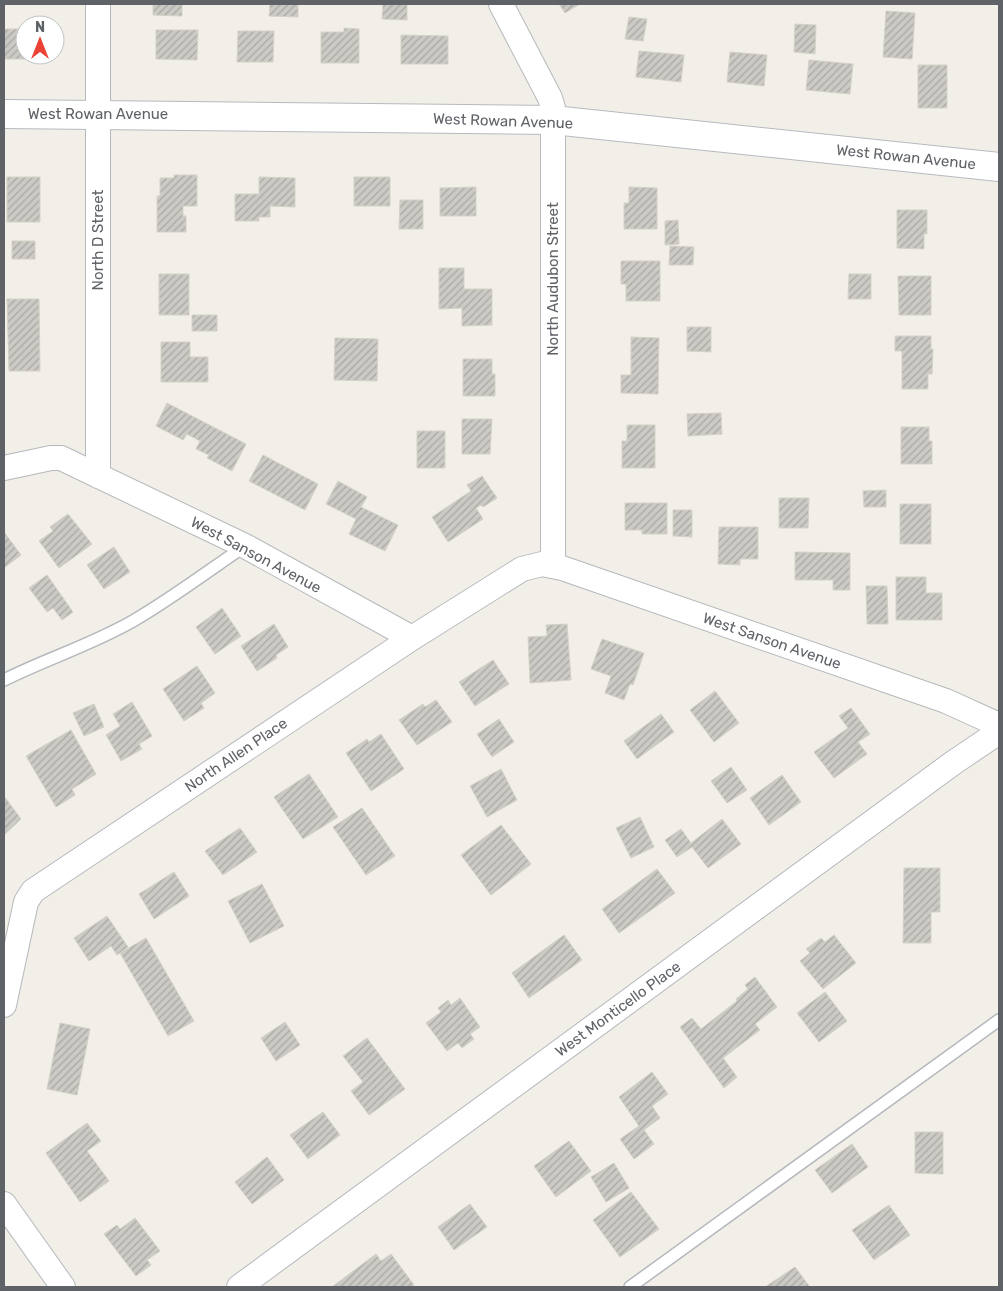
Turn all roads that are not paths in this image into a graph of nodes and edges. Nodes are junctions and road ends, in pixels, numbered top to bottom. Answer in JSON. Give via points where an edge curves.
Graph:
{"nodes":[{"id":1,"x":98,"y":4,"type":"edge"},
{"id":2,"x":501,"y":4,"type":"edge"},
{"id":3,"x":4,"y":114,"type":"edge"},
{"id":4,"x":98,"y":114,"type":"junction"},
{"id":5,"x":552,"y":120,"type":"junction"},
{"id":6,"x":999,"y":167,"type":"edge"},
{"id":7,"x":4,"y":468,"type":"edge"},
{"id":8,"x":98,"y":476,"type":"junction"},
{"id":9,"x":245,"y":546,"type":"junction"},
{"id":10,"x":547,"y":565,"type":"junction"},
{"id":11,"x":412,"y":638,"type":"junction"},
{"id":12,"x":4,"y":680,"type":"edge"},
{"id":13,"x":999,"y":725,"type":"edge"},
{"id":14,"x":999,"y":732,"type":"edge"},
{"id":15,"x":4,"y":1004,"type":"edge"},
{"id":16,"x":999,"y":1020,"type":"edge"},
{"id":17,"x":4,"y":1204,"type":"edge"},
{"id":18,"x":63,"y":1287,"type":"edge"},
{"id":19,"x":238,"y":1287,"type":"edge"},
{"id":20,"x":630,"y":1287,"type":"edge"}],
"edges":[{"from":1,"to":4,"type":"street","name":"North D Street"},
{"from":2,"to":5,"type":"street","name":"North Audubon Street","via":[[550,98]]},
{"from":3,"to":4,"type":"street","name":"West Rowan Avenue"},
{"from":4,"to":5,"type":"street","name":"West Rowan Avenue"},
{"from":4,"to":8,"type":"street","name":"North D Street"},
{"from":5,"to":6,"type":"street","name":"West Rowan Avenue"},
{"from":5,"to":10,"type":"street","name":"North Audubon Street"},
{"from":7,"to":8,"type":"street","name":"West Sanson Avenue","via":[[61,458]]},
{"from":8,"to":9,"type":"street","name":"West Sanson Avenue"},
{"from":9,"to":11,"type":"street","name":"West Sanson Avenue"},
{"from":9,"to":12,"type":"lane","via":[[134,620]]},
{"from":10,"to":11,"type":"street","name":"North Allen Place","via":[[522,569]]},
{"from":10,"to":13,"type":"street","name":"West Sanson Avenue","via":[[946,701]]},
{"from":11,"to":15,"type":"street","name":"North Allen Place","via":[[33,891],[26,902]]},
{"from":14,"to":19,"type":"street","name":"West Monticello Place"},
{"from":16,"to":20,"type":"lane"},
{"from":17,"to":18,"type":"street"}]}
